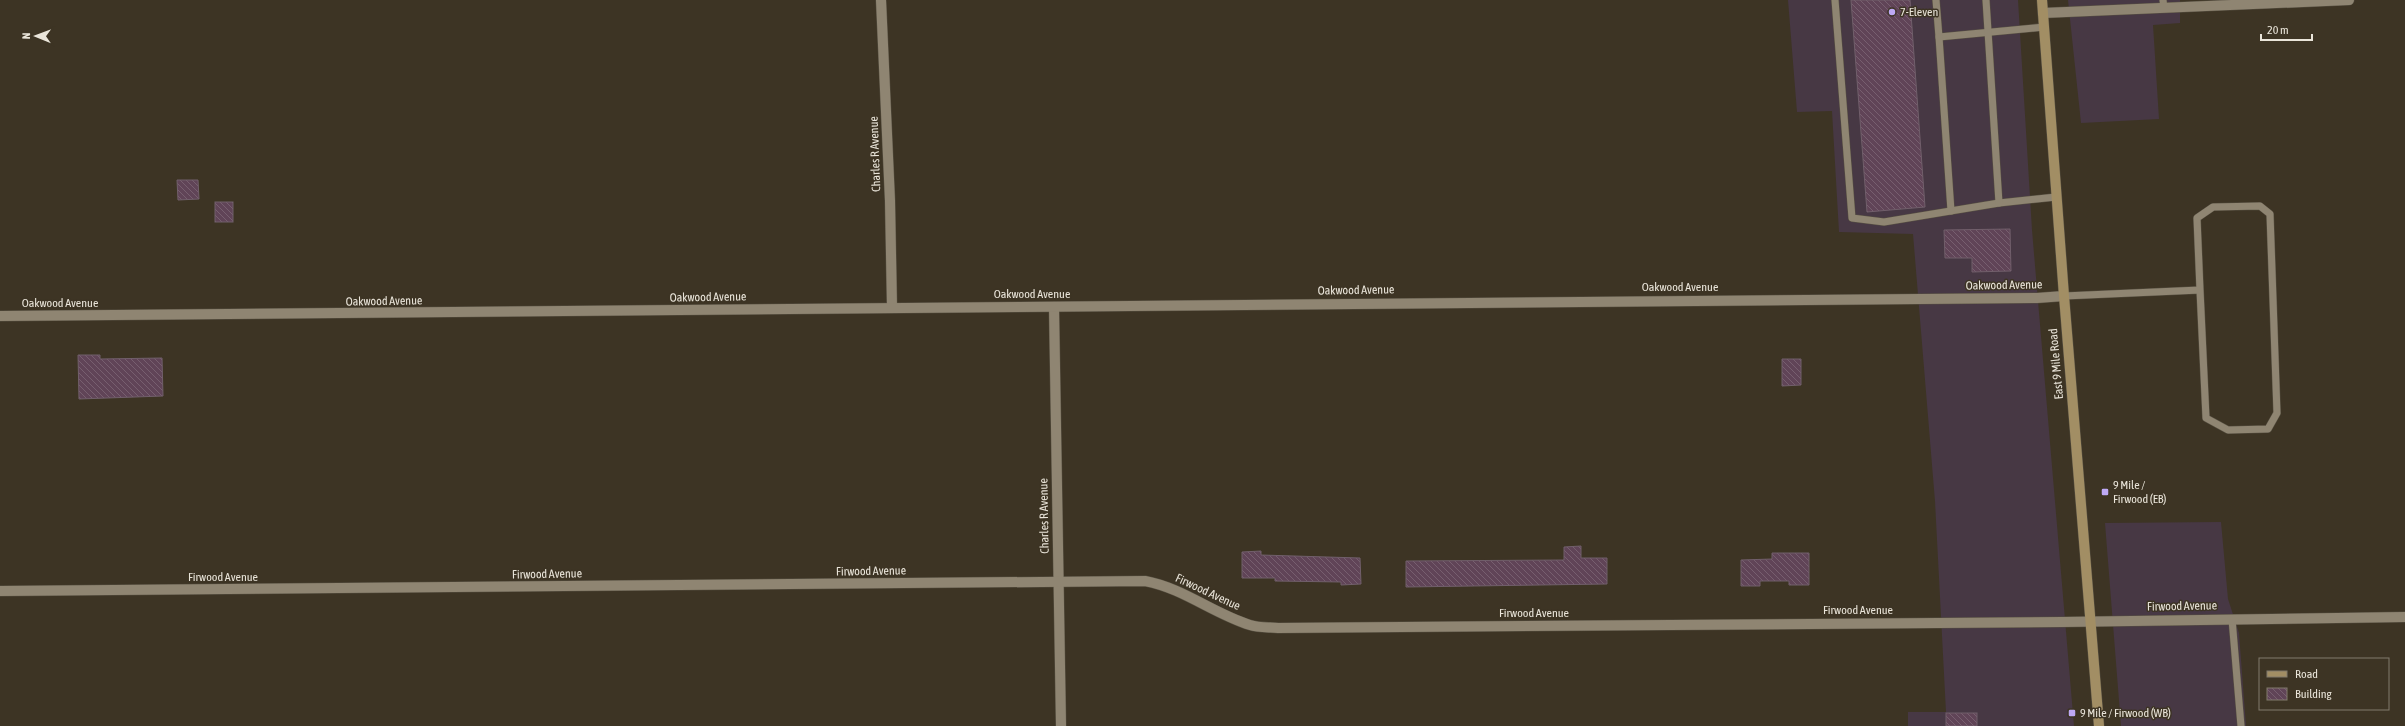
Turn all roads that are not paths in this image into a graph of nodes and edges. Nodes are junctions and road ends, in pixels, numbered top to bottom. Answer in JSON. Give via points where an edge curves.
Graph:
{"nodes":[{"id":1,"x":881,"y":0,"type":"edge"},
{"id":2,"x":1836,"y":0,"type":"edge"},
{"id":3,"x":1936,"y":0,"type":"edge"},
{"id":4,"x":1986,"y":0,"type":"edge"},
{"id":5,"x":2042,"y":0,"type":"edge"},
{"id":6,"x":2349,"y":0,"type":"edge"},
{"id":7,"x":2163,"y":4,"type":"edge"},
{"id":8,"x":2043,"y":13,"type":"junction"},
{"id":9,"x":2044,"y":27,"type":"junction"},
{"id":10,"x":1987,"y":31,"type":"junction"},
{"id":11,"x":1939,"y":37,"type":"junction"},
{"id":12,"x":2056,"y":197,"type":"junction"},
{"id":13,"x":1999,"y":203,"type":"junction"},
{"id":14,"x":1951,"y":211,"type":"junction"},
{"id":15,"x":2200,"y":290,"type":"junction"},
{"id":16,"x":2064,"y":296,"type":"junction"},
{"id":17,"x":892,"y":307,"type":"junction"},
{"id":18,"x":1054,"y":307,"type":"junction"},
{"id":19,"x":0,"y":316,"type":"edge"},
{"id":20,"x":1057,"y":583,"type":"junction"},
{"id":21,"x":0,"y":591,"type":"edge"},
{"id":22,"x":2405,"y":617,"type":"edge"},
{"id":23,"x":2232,"y":619,"type":"junction"},
{"id":24,"x":2090,"y":620,"type":"junction"},
{"id":25,"x":1061,"y":726,"type":"edge"},
{"id":26,"x":2099,"y":726,"type":"edge"},
{"id":27,"x":2241,"y":726,"type":"edge"}],
"edges":[{"from":1,"to":17,"type":"street","name":"Charles R Avenue"},
{"from":2,"to":14,"type":"lane","via":[[1852,218],[1884,222]]},
{"from":3,"to":11,"type":"lane"},
{"from":4,"to":10,"type":"lane"},
{"from":5,"to":8,"type":"main road","name":"East 9 Mile Road"},
{"from":6,"to":7,"type":"street"},
{"from":7,"to":8,"type":"street"},
{"from":8,"to":9,"type":"main road","name":"East 9 Mile Road"},
{"from":9,"to":10,"type":"lane"},
{"from":9,"to":12,"type":"main road","name":"East 9 Mile Road"},
{"from":10,"to":11,"type":"lane"},
{"from":10,"to":13,"type":"lane"},
{"from":11,"to":14,"type":"lane"},
{"from":12,"to":13,"type":"lane"},
{"from":12,"to":16,"type":"main road","name":"East 9 Mile Road"},
{"from":13,"to":14,"type":"lane"},
{"from":15,"to":15,"type":"lane","via":[[2197,218],[2213,207],[2260,206],[2270,214],[2277,413],[2268,429],[2228,430],[2206,418]]},
{"from":15,"to":16,"type":"lane"},
{"from":16,"to":18,"type":"street","name":"Oakwood Avenue"},
{"from":16,"to":24,"type":"main road","name":"East 9 Mile Road"},
{"from":17,"to":18,"type":"street","name":"Oakwood Avenue"},
{"from":17,"to":19,"type":"street","name":"Oakwood Avenue"},
{"from":18,"to":20,"type":"street","name":"Charles R Avenue"},
{"from":20,"to":21,"type":"street","name":"Firwood Avenue"},
{"from":20,"to":24,"type":"street","name":"Firwood Avenue","via":[[1145,581],[1159,584],[1252,626],[1278,628]]},
{"from":20,"to":25,"type":"street","name":"Charles R Avenue"},
{"from":22,"to":23,"type":"street","name":"Firwood Avenue"},
{"from":23,"to":24,"type":"street","name":"Firwood Avenue"},
{"from":23,"to":27,"type":"lane"},
{"from":24,"to":26,"type":"main road","name":"East 9 Mile Road"}]}
